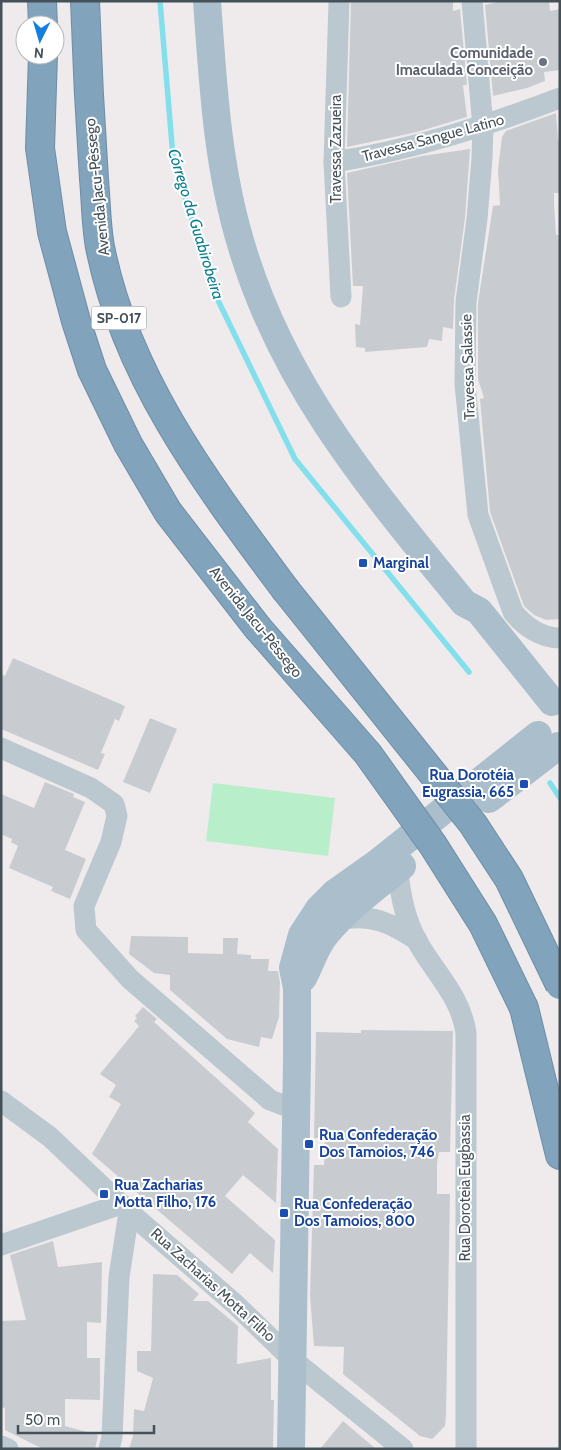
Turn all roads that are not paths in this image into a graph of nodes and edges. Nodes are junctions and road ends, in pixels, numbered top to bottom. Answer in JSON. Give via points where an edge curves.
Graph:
{"nodes":[{"id":1,"x":42,"y":1,"type":"edge"},
{"id":2,"x":85,"y":1,"type":"edge"},
{"id":3,"x":207,"y":1,"type":"edge"},
{"id":4,"x":338,"y":1,"type":"edge"},
{"id":5,"x":472,"y":1,"type":"edge"},
{"id":6,"x":43,"y":15,"type":"edge"},
{"id":7,"x":43,"y":65,"type":"edge"},
{"id":8,"x":560,"y":98,"type":"edge"},
{"id":9,"x":483,"y":128,"type":"junction"},
{"id":10,"x":334,"y":162,"type":"junction"},
{"id":11,"x":341,"y":297,"type":"dead end"},
{"id":12,"x":560,"y":638,"type":"edge"},
{"id":13,"x":553,"y":718,"type":"edge"},
{"id":14,"x":1,"y":748,"type":"edge"},
{"id":15,"x":398,"y":870,"type":"junction"},
{"id":16,"x":339,"y":920,"type":"junction"},
{"id":17,"x":417,"y":940,"type":"junction"},
{"id":18,"x":560,"y":985,"type":"edge"},
{"id":19,"x":297,"y":988,"type":"junction"},
{"id":20,"x":1,"y":1101,"type":"edge"},
{"id":21,"x":296,"y":1110,"type":"junction"},
{"id":22,"x":560,"y":1155,"type":"edge"},
{"id":23,"x":125,"y":1208,"type":"junction"},
{"id":24,"x":1,"y":1245,"type":"edge"},
{"id":25,"x":294,"y":1360,"type":"junction"},
{"id":26,"x":1,"y":1446,"type":"edge"},
{"id":27,"x":8,"y":1449,"type":"edge"},
{"id":28,"x":109,"y":1449,"type":"edge"},
{"id":29,"x":291,"y":1449,"type":"edge"},
{"id":30,"x":403,"y":1449,"type":"edge"},
{"id":31,"x":466,"y":1449,"type":"edge"}],
"edges":[{"from":1,"to":6,"type":"highway"},
{"from":2,"to":18,"type":"highway","name":"Avenida Jacu-Pêssego","number":"SP-017","bridge":true,"via":[[89,118],[100,246],[123,331],[158,405],[208,485],[285,589],[473,824],[509,879]]},
{"from":3,"to":13,"type":"main road","via":[[213,91],[224,167],[241,244],[286,357],[320,417],[363,477],[464,603],[467,617]]},
{"from":4,"to":10,"type":"street","name":"Travessa Zazueira"},
{"from":5,"to":9,"type":"street","name":"Travessa Salassie"},
{"from":7,"to":22,"type":"highway","name":"Avenida Jacu-Pêssego","number":"SP-017","bridge":true,"via":[[40,148],[52,232],[92,370],[128,444],[168,512],[257,627],[368,754],[433,845],[483,924],[524,1008]]},
{"from":8,"to":9,"type":"street","name":"Travessa Sangue Latino"},
{"from":9,"to":10,"type":"street","name":"Travessa Sangue Latino","via":[[392,152]]},
{"from":9,"to":12,"type":"street","name":"Travessa Salassie","via":[[464,340],[465,384],[478,515],[513,612],[532,630]]},
{"from":10,"to":11,"type":"street","name":"Travessa Zazueira"},
{"from":13,"to":15,"type":"main road"},
{"from":13,"to":19,"type":"main road","via":[[319,909],[302,936],[297,952],[293,968]]},
{"from":14,"to":21,"type":"street","via":[[91,788],[114,804],[117,816],[111,842],[84,906],[86,930],[130,979],[270,1100]]},
{"from":15,"to":16,"type":"main road"},
{"from":15,"to":17,"type":"street","name":"Rua Doroteia Eugbassia","via":[[401,899]]},
{"from":16,"to":17,"type":"street","name":"Rua Doroteia Eugbassia","via":[[358,916],[370,918],[396,926]]},
{"from":16,"to":19,"type":"main road","via":[[314,953]]},
{"from":17,"to":31,"type":"street","name":"Rua Doroteia Eugbassia","via":[[459,1004],[466,1032]]},
{"from":19,"to":21,"type":"main road"},
{"from":20,"to":23,"type":"street","name":"Rua Zacharias Motta Filho","via":[[50,1137]]},
{"from":21,"to":25,"type":"main road"},
{"from":23,"to":24,"type":"street"},
{"from":23,"to":25,"type":"street","name":"Rua Zacharias Motta Filho"},
{"from":23,"to":28,"type":"street"},
{"from":25,"to":29,"type":"main road"},
{"from":25,"to":30,"type":"street","name":"Rua Zacharias Motta Filho"},
{"from":26,"to":27,"type":"street"}]}
